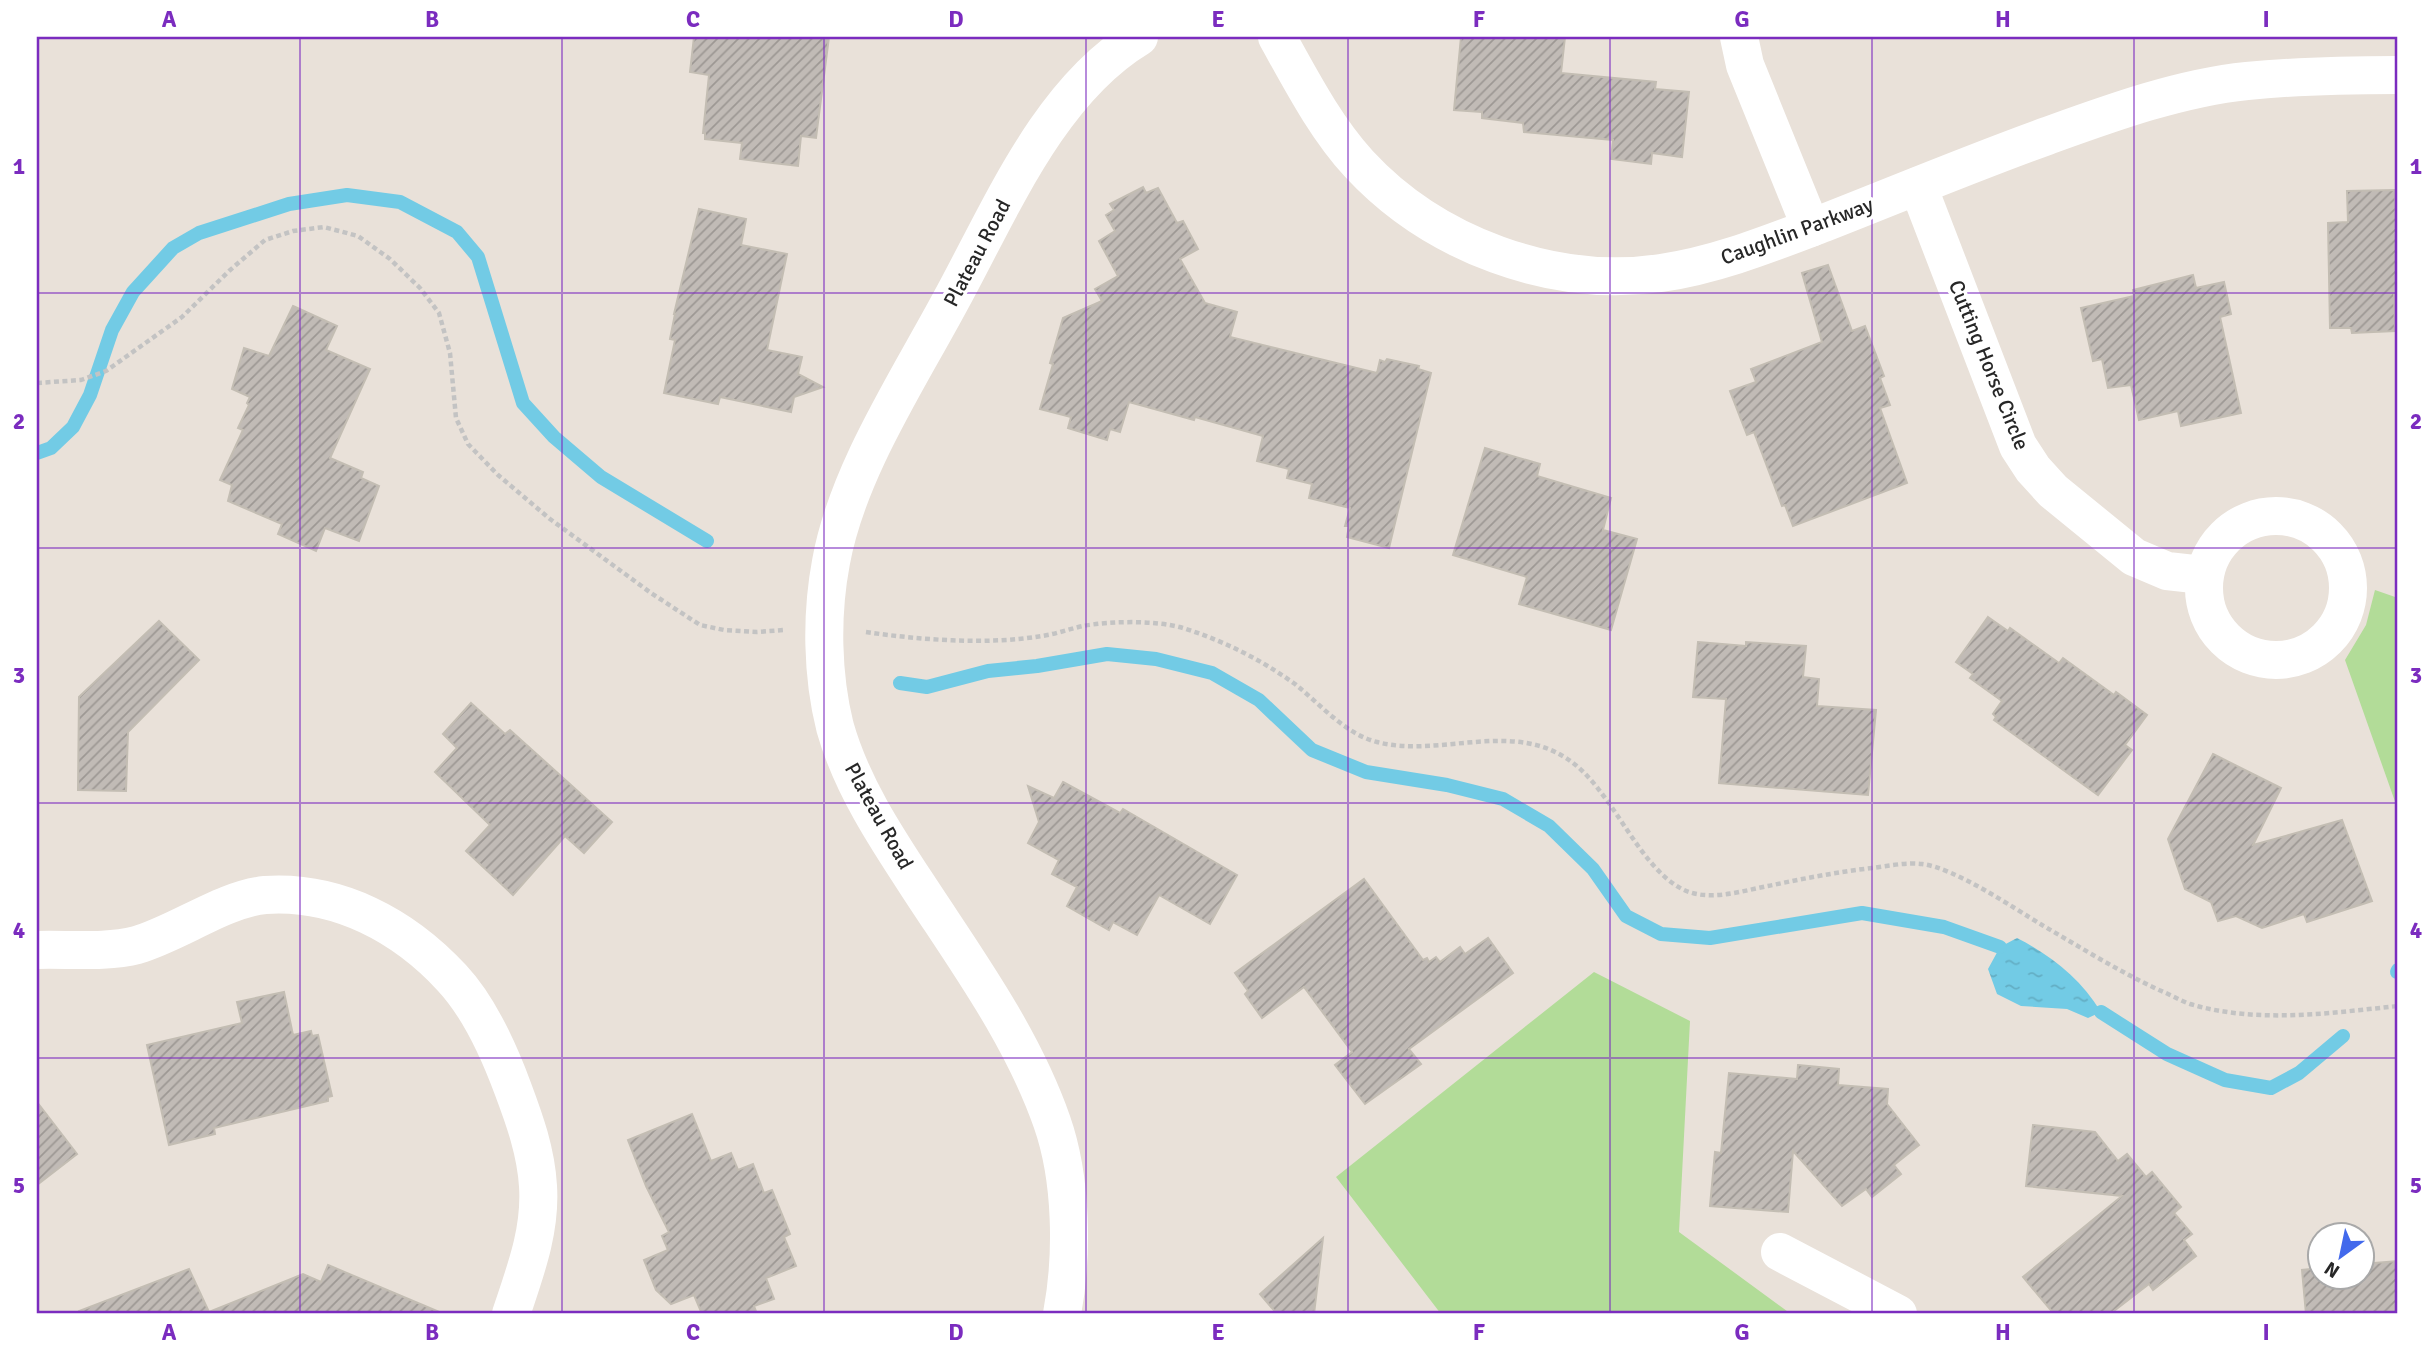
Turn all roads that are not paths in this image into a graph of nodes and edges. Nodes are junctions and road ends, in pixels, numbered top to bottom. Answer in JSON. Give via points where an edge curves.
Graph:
{"nodes":[{"id":1,"x":1139,"y":37,"type":"edge"},
{"id":2,"x":1277,"y":37,"type":"edge"},
{"id":3,"x":1739,"y":37,"type":"edge"},
{"id":4,"x":2398,"y":75,"type":"edge"},
{"id":5,"x":1918,"y":186,"type":"junction"},
{"id":6,"x":1811,"y":228,"type":"junction"},
{"id":7,"x":2203,"y":575,"type":"dead end"},
{"id":8,"x":37,"y":950,"type":"edge"},
{"id":9,"x":1780,"y":1252,"type":"dead end"},
{"id":10,"x":511,"y":1314,"type":"edge"},
{"id":11,"x":1062,"y":1314,"type":"edge"},
{"id":12,"x":1898,"y":1314,"type":"edge"}],
"edges":[{"from":1,"to":11,"type":"street","name":"Plateau Road","via":[[1087,77],[1057,113],[901,393],[844,512],[831,563],[824,630],[827,685],[853,776],[884,835],[1008,1026],[1053,1125],[1065,1182],[1068,1237]]},
{"from":2,"to":6,"type":"street","name":"Caughlin Parkway","via":[[1324,118],[1357,162],[1393,198],[1437,228],[1491,254],[1548,269],[1605,276],[1660,273],[1718,261]]},
{"from":3,"to":6,"type":"street","via":[[1749,76]]},
{"from":4,"to":5,"type":"street","name":"Caughlin Parkway","via":[[2245,81],[2182,93],[2046,136]]},
{"from":5,"to":6,"type":"street","name":"Caughlin Parkway"},
{"from":5,"to":7,"type":"street","name":"Cutting Horse Circle","via":[[2018,446],[2033,469],[2134,557],[2167,570]]},
{"from":8,"to":10,"type":"street","via":[[135,946],[228,906],[263,895],[296,895],[364,912],[424,951],[453,979],[502,1060],[535,1155],[538,1218]]},
{"from":9,"to":12,"type":"street"}]}
